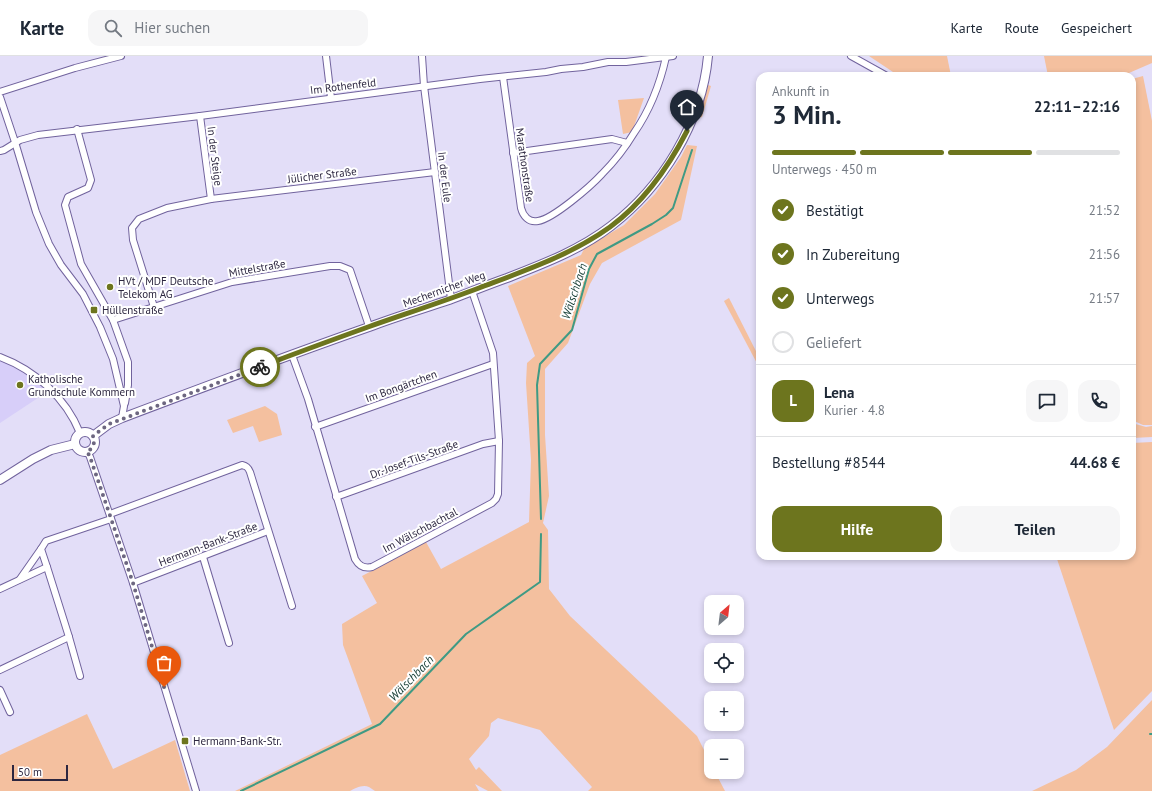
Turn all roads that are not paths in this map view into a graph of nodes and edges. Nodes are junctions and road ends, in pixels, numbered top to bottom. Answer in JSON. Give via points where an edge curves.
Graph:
{"nodes":[{"id":1,"x":121,"y":56,"type":"edge"},
{"id":2,"x":326,"y":56,"type":"edge"},
{"id":3,"x":422,"y":56,"type":"edge"},
{"id":4,"x":673,"y":56,"type":"edge"},
{"id":5,"x":708,"y":56,"type":"edge"},
{"id":6,"x":850,"y":56,"type":"edge"},
{"id":7,"x":666,"y":57,"type":"junction"},
{"id":8,"x":880,"y":72,"type":"edge"},
{"id":9,"x":503,"y":77,"type":"junction"},
{"id":10,"x":424,"y":86,"type":"junction"},
{"id":11,"x":0,"y":92,"type":"edge"},
{"id":12,"x":0,"y":97,"type":"edge"},
{"id":13,"x":332,"y":98,"type":"junction"},
{"id":14,"x":200,"y":116,"type":"junction"},
{"id":15,"x":77,"y":129,"type":"junction"},
{"id":16,"x":16,"y":142,"type":"junction"},
{"id":17,"x":627,"y":143,"type":"junction"},
{"id":18,"x":0,"y":151,"type":"edge"},
{"id":19,"x":514,"y":153,"type":"junction"},
{"id":20,"x":435,"y":172,"type":"junction"},
{"id":21,"x":211,"y":199,"type":"junction"},
{"id":22,"x":472,"y":291,"type":"junction"},
{"id":23,"x":451,"y":300,"type":"junction"},
{"id":24,"x":154,"y":307,"type":"junction"},
{"id":25,"x":113,"y":320,"type":"junction"},
{"id":26,"x":370,"y":326,"type":"junction"},
{"id":27,"x":292,"y":355,"type":"junction"},
{"id":28,"x":0,"y":357,"type":"edge"},
{"id":29,"x":494,"y":364,"type":"junction"},
{"id":30,"x":124,"y":406,"type":"junction"},
{"id":31,"x":122,"y":418,"type":"junction"},
{"id":32,"x":315,"y":427,"type":"junction"},
{"id":33,"x":80,"y":433,"type":"junction"},
{"id":34,"x":93,"y":436,"type":"junction"},
{"id":35,"x":499,"y":441,"type":"junction"},
{"id":36,"x":75,"y":444,"type":"junction"},
{"id":37,"x":87,"y":451,"type":"junction"},
{"id":38,"x":0,"y":480,"type":"edge"},
{"id":39,"x":336,"y":498,"type":"junction"},
{"id":40,"x":110,"y":517,"type":"junction"},
{"id":41,"x":268,"y":531,"type":"junction"},
{"id":42,"x":41,"y":549,"type":"junction"},
{"id":43,"x":203,"y":557,"type":"junction"},
{"id":44,"x":47,"y":567,"type":"junction"},
{"id":45,"x":20,"y":580,"type":"junction"},
{"id":46,"x":133,"y":583,"type":"junction"},
{"id":47,"x":0,"y":589,"type":"edge"},
{"id":48,"x":292,"y":606,"type":"dead end"},
{"id":49,"x":69,"y":637,"type":"junction"},
{"id":50,"x":229,"y":643,"type":"dead end"},
{"id":51,"x":0,"y":670,"type":"edge"},
{"id":52,"x":80,"y":676,"type":"dead end"},
{"id":53,"x":0,"y":690,"type":"edge"},
{"id":54,"x":10,"y":712,"type":"dead end"},
{"id":55,"x":196,"y":791,"type":"edge"}],
"edges":[{"from":1,"to":11,"type":"street"},
{"from":2,"to":13,"type":"street"},
{"from":3,"to":10,"type":"street","name":"In der Eule"},
{"from":4,"to":7,"type":"street","name":"Im Rothenfeld"},
{"from":5,"to":22,"type":"street","name":"Mechernicher Weg","via":[[700,98],[687,131],[668,165],[644,196],[611,226],[574,249]]},
{"from":6,"to":8,"type":"street"},
{"from":7,"to":9,"type":"street","name":"Im Rothenfeld","via":[[608,62]]},
{"from":7,"to":17,"type":"street","name":"Marathonstraße","via":[[647,112]]},
{"from":9,"to":10,"type":"street","name":"Im Rothenfeld"},
{"from":9,"to":19,"type":"street","name":"Marathonstraße"},
{"from":10,"to":13,"type":"street","name":"Im Rothenfeld"},
{"from":10,"to":20,"type":"street","name":"In der Eule"},
{"from":12,"to":16,"type":"street"},
{"from":13,"to":14,"type":"street","name":"Im Rothenfeld"},
{"from":14,"to":15,"type":"street","name":"Im Rothenfeld"},
{"from":14,"to":21,"type":"street","name":"In der Steige"},
{"from":15,"to":16,"type":"street","name":"Im Rothenfeld","via":[[38,135]]},
{"from":15,"to":25,"type":"street","via":[[91,180],[88,188],[68,197],[65,205],[81,264]]},
{"from":16,"to":18,"type":"street","name":"Im Rothenfeld"},
{"from":16,"to":30,"type":"street","via":[[36,212],[49,244],[83,294],[100,327],[113,359]]},
{"from":17,"to":19,"type":"street","via":[[612,139]]},
{"from":17,"to":19,"type":"street","name":"Marathonstraße","via":[[602,174],[579,195],[563,208],[538,221],[530,221],[522,213]]},
{"from":20,"to":21,"type":"street","name":"Jülicher Straße"},
{"from":20,"to":23,"type":"street","name":"In der Eule"},
{"from":21,"to":24,"type":"street","name":"In der Steige","via":[[167,208],[139,219],[132,228],[133,240]]},
{"from":22,"to":23,"type":"street","name":"Mechernicher Weg"},
{"from":22,"to":29,"type":"street","name":"Im Wälschbachtal"},
{"from":23,"to":26,"type":"street","name":"Mechernicher Weg"},
{"from":24,"to":25,"type":"street","name":"Mittelstraße"},
{"from":24,"to":26,"type":"street","name":"Mittelstraße","via":[[232,282],[340,266],[350,270]]},
{"from":25,"to":30,"type":"street","via":[[128,362],[128,385]]},
{"from":26,"to":27,"type":"street","name":"Mechernicher Weg"},
{"from":27,"to":31,"type":"street","name":"Mechernicher Weg"},
{"from":27,"to":32,"type":"street","name":"Im Wälschbachtal"},
{"from":28,"to":33,"type":"street","via":[[26,369],[47,387],[67,409]]},
{"from":29,"to":32,"type":"street","name":"Im Bongärtchen"},
{"from":29,"to":35,"type":"street","name":"Im Wälschbachtal"},
{"from":30,"to":31,"type":"street"},
{"from":31,"to":34,"type":"street","name":"Mechernicher Weg"},
{"from":32,"to":39,"type":"street","name":"Im Wälschbachtal"},
{"from":33,"to":34,"type":"street","via":[[85,432]]},
{"from":33,"to":36,"type":"street"},
{"from":34,"to":37,"type":"street","via":[[94,443]]},
{"from":35,"to":39,"type":"street","name":"Dr.-Josef-Tils-Straße","via":[[483,444]]},
{"from":35,"to":39,"type":"street","name":"Im Wälschbachtal","via":[[499,489],[496,499],[372,567],[364,568],[355,559]]},
{"from":36,"to":37,"type":"street","via":[[80,450]]},
{"from":36,"to":38,"type":"street","via":[[52,450],[33,459]]},
{"from":37,"to":40,"type":"street"},
{"from":40,"to":41,"type":"street","name":"Hermann-Bank-Straße","via":[[242,465],[250,472]]},
{"from":40,"to":42,"type":"street","via":[[46,541]]},
{"from":40,"to":46,"type":"street"},
{"from":41,"to":43,"type":"street","name":"Hermann-Bank-Straße"},
{"from":41,"to":48,"type":"street"},
{"from":42,"to":44,"type":"street"},
{"from":42,"to":45,"type":"street"},
{"from":43,"to":46,"type":"street","name":"Hermann-Bank-Straße"},
{"from":43,"to":50,"type":"street"},
{"from":44,"to":45,"type":"street"},
{"from":44,"to":49,"type":"street"},
{"from":45,"to":47,"type":"street"},
{"from":46,"to":55,"type":"street"},
{"from":49,"to":51,"type":"street"},
{"from":49,"to":52,"type":"street"},
{"from":53,"to":54,"type":"street"}]}
